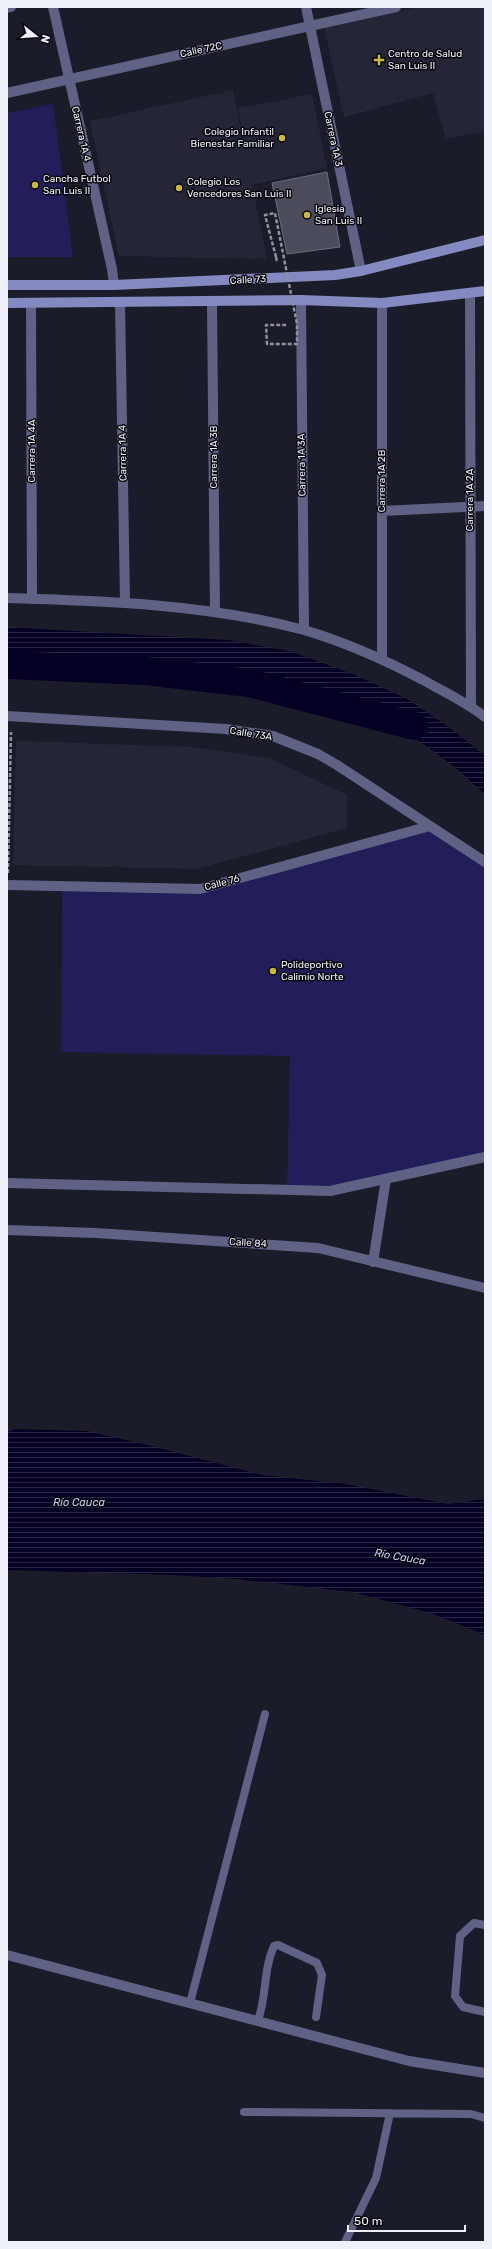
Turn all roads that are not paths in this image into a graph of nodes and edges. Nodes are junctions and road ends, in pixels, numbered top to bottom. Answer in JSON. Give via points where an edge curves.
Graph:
{"nodes":[{"id":1,"x":11,"y":7,"type":"edge"},
{"id":2,"x":53,"y":7,"type":"edge"},
{"id":3,"x":306,"y":7,"type":"edge"},
{"id":4,"x":396,"y":7,"type":"edge"},
{"id":5,"x":7,"y":8,"type":"edge"},
{"id":6,"x":310,"y":26,"type":"junction"},
{"id":7,"x":69,"y":80,"type":"junction"},
{"id":8,"x":7,"y":93,"type":"edge"},
{"id":9,"x":485,"y":240,"type":"edge"},
{"id":10,"x":361,"y":271,"type":"junction"},
{"id":11,"x":7,"y":285,"type":"edge"},
{"id":12,"x":114,"y":285,"type":"junction"},
{"id":13,"x":485,"y":291,"type":"edge"},
{"id":14,"x":470,"y":294,"type":"junction"},
{"id":15,"x":301,"y":300,"type":"junction"},
{"id":16,"x":7,"y":303,"type":"edge"},
{"id":17,"x":31,"y":303,"type":"junction"},
{"id":18,"x":120,"y":303,"type":"junction"},
{"id":19,"x":212,"y":303,"type":"junction"},
{"id":20,"x":382,"y":303,"type":"junction"},
{"id":21,"x":485,"y":506,"type":"edge"},
{"id":22,"x":470,"y":507,"type":"junction"},
{"id":23,"x":382,"y":511,"type":"junction"},
{"id":24,"x":7,"y":598,"type":"edge"},
{"id":25,"x":32,"y":599,"type":"junction"},
{"id":26,"x":125,"y":602,"type":"junction"},
{"id":27,"x":215,"y":612,"type":"junction"},
{"id":28,"x":304,"y":630,"type":"junction"},
{"id":29,"x":382,"y":658,"type":"junction"},
{"id":30,"x":471,"y":706,"type":"junction"},
{"id":31,"x":7,"y":716,"type":"edge"},
{"id":32,"x":485,"y":717,"type":"edge"},
{"id":33,"x":430,"y":826,"type":"junction"},
{"id":34,"x":485,"y":862,"type":"edge"},
{"id":35,"x":7,"y":885,"type":"edge"},
{"id":36,"x":485,"y":1157,"type":"edge"},
{"id":37,"x":386,"y":1179,"type":"junction"},
{"id":38,"x":7,"y":1183,"type":"edge"},
{"id":39,"x":7,"y":1230,"type":"edge"},
{"id":40,"x":372,"y":1262,"type":"junction"},
{"id":41,"x":485,"y":1288,"type":"edge"},
{"id":42,"x":265,"y":1714,"type":"dead end"},
{"id":43,"x":485,"y":1925,"type":"edge"},
{"id":44,"x":7,"y":1955,"type":"edge"},
{"id":45,"x":190,"y":2003,"type":"junction"},
{"id":46,"x":485,"y":2012,"type":"edge"},
{"id":47,"x":316,"y":2017,"type":"dead end"},
{"id":48,"x":258,"y":2020,"type":"junction"},
{"id":49,"x":485,"y":2073,"type":"edge"},
{"id":50,"x":244,"y":2112,"type":"dead end"},
{"id":51,"x":390,"y":2113,"type":"junction"},
{"id":52,"x":485,"y":2118,"type":"edge"},
{"id":53,"x":345,"y":2242,"type":"edge"}],
"edges":[{"from":1,"to":5,"type":"street"},
{"from":2,"to":7,"type":"street","name":"Carrera 1A 4"},
{"from":3,"to":6,"type":"street","name":"Carrera 1A 3"},
{"from":4,"to":6,"type":"street","name":"Calle 72C"},
{"from":6,"to":7,"type":"street","name":"Calle 72C"},
{"from":6,"to":10,"type":"street","name":"Carrera 1A 3"},
{"from":7,"to":8,"type":"street","name":"Calle 72C"},
{"from":7,"to":12,"type":"street","name":"Carrera 1A 4"},
{"from":9,"to":10,"type":"main road","name":"Calle 73"},
{"from":10,"to":12,"type":"main road","name":"Calle 73","via":[[250,280]]},
{"from":11,"to":12,"type":"main road","name":"Calle 73"},
{"from":13,"to":14,"type":"main road"},
{"from":14,"to":20,"type":"main road"},
{"from":14,"to":22,"type":"street","name":"Carrera 1A 2A"},
{"from":15,"to":19,"type":"main road"},
{"from":15,"to":20,"type":"main road"},
{"from":15,"to":28,"type":"street","name":"Carrera 1A 3A"},
{"from":16,"to":17,"type":"main road"},
{"from":17,"to":18,"type":"main road"},
{"from":17,"to":25,"type":"street","name":"Carrera 1A 4A"},
{"from":18,"to":19,"type":"main road"},
{"from":18,"to":26,"type":"street","name":"Carrera 1A 4"},
{"from":19,"to":27,"type":"street","name":"Carrera 1A 3B"},
{"from":20,"to":23,"type":"street","name":"Carrera 1A 2B"},
{"from":21,"to":22,"type":"street"},
{"from":22,"to":23,"type":"street"},
{"from":22,"to":30,"type":"street","name":"Carrera 1A 2A"},
{"from":23,"to":29,"type":"street","name":"Carrera 1A 2B"},
{"from":24,"to":25,"type":"street"},
{"from":25,"to":26,"type":"street"},
{"from":26,"to":27,"type":"street"},
{"from":27,"to":28,"type":"street"},
{"from":28,"to":29,"type":"street"},
{"from":29,"to":30,"type":"street"},
{"from":30,"to":32,"type":"street"},
{"from":31,"to":33,"type":"street","name":"Calle 73A","via":[[194,726],[273,736],[318,754]]},
{"from":33,"to":34,"type":"street","name":"Calle 73A"},
{"from":33,"to":35,"type":"street","name":"Calle 76","via":[[200,889]]},
{"from":36,"to":37,"type":"street"},
{"from":37,"to":38,"type":"street","via":[[330,1191]]},
{"from":37,"to":40,"type":"street"},
{"from":39,"to":40,"type":"street","name":"Calle 84","via":[[96,1233],[318,1248]]},
{"from":40,"to":41,"type":"street","name":"Calle 84"},
{"from":42,"to":45,"type":"lane"},
{"from":43,"to":46,"type":"lane","via":[[474,1923],[460,1936],[455,1996],[463,2007]]},
{"from":44,"to":45,"type":"street"},
{"from":45,"to":48,"type":"street"},
{"from":47,"to":48,"type":"lane","via":[[322,1975],[317,1962],[278,1945],[274,1946],[265,1971],[262,2010]]},
{"from":48,"to":49,"type":"street","via":[[409,2061]]},
{"from":50,"to":51,"type":"lane"},
{"from":51,"to":52,"type":"lane","via":[[471,2114]]},
{"from":51,"to":53,"type":"lane","via":[[376,2178]]}]}
